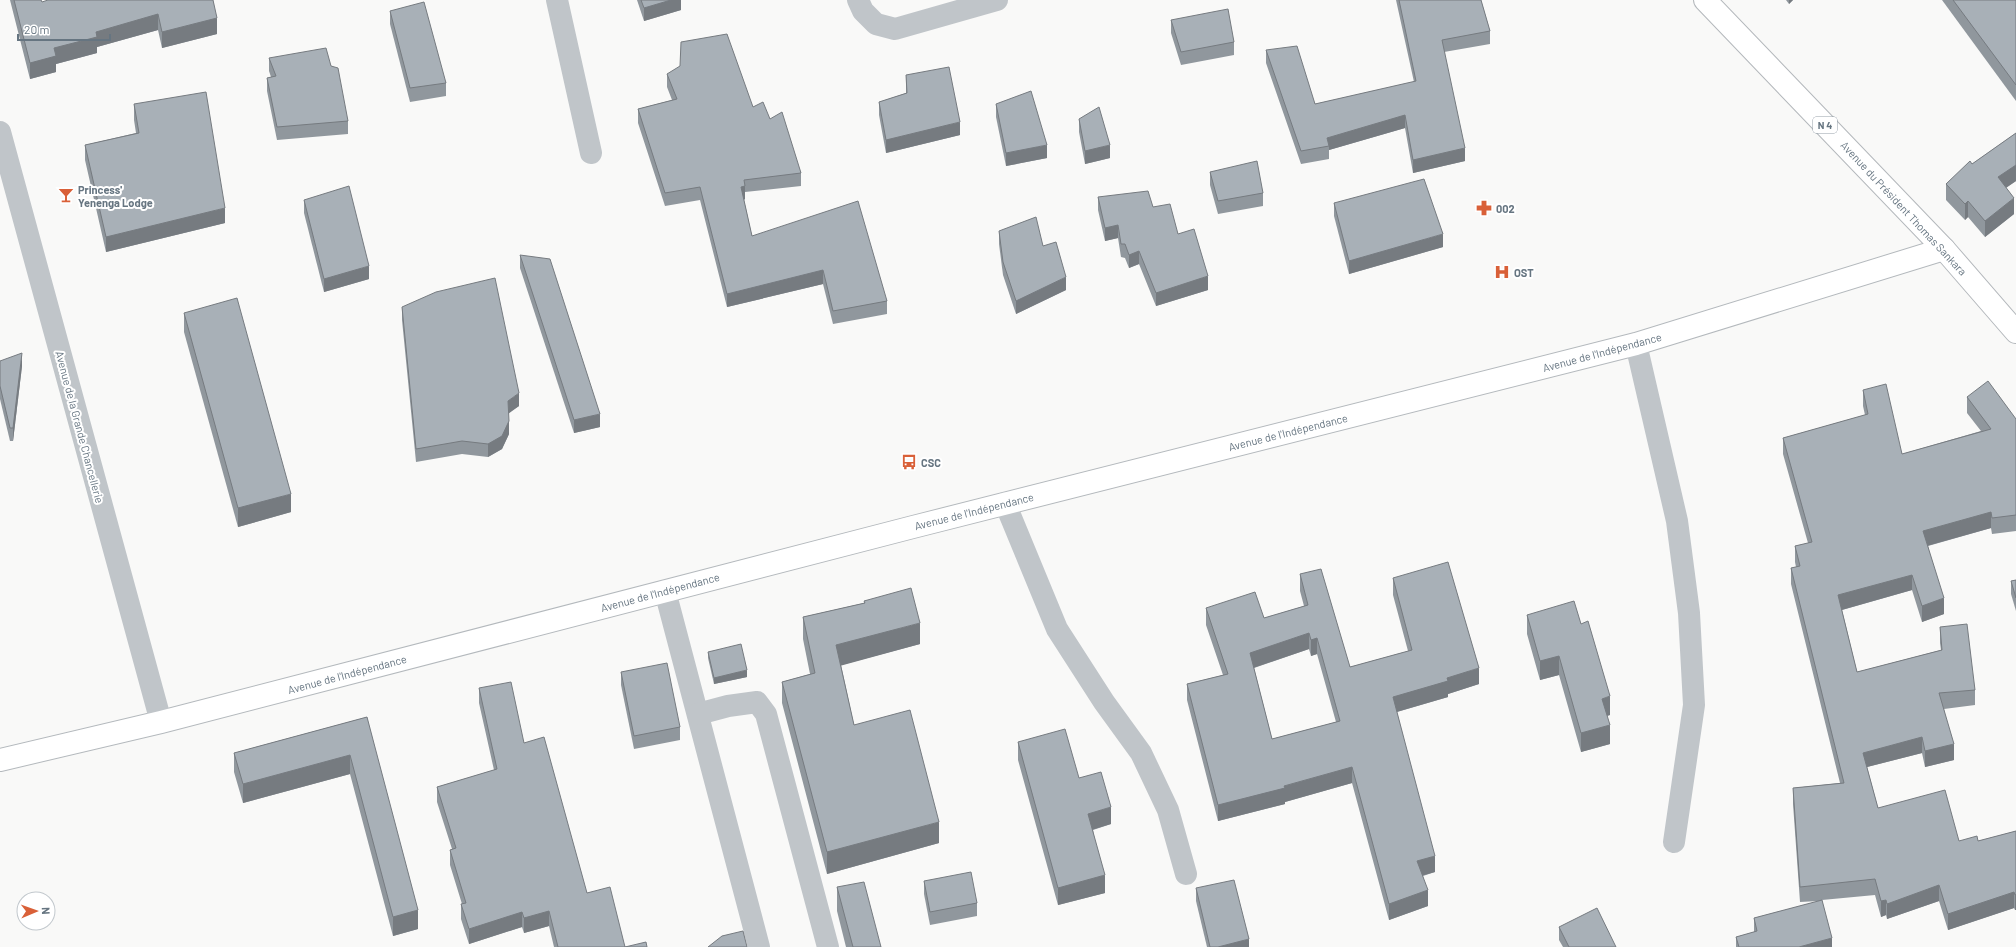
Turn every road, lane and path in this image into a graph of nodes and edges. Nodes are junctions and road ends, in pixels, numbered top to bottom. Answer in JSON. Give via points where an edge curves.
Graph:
{"nodes":[{"id":1,"x":557,"y":0,"type":"edge"},
{"id":2,"x":858,"y":0,"type":"edge"},
{"id":3,"x":997,"y":0,"type":"edge"},
{"id":4,"x":1705,"y":0,"type":"edge"},
{"id":5,"x":0,"y":132,"type":"edge"},
{"id":6,"x":591,"y":153,"type":"dead end"},
{"id":7,"x":1944,"y":249,"type":"junction"},
{"id":8,"x":2016,"y":332,"type":"edge"},
{"id":9,"x":1636,"y":344,"type":"junction"},
{"id":10,"x":1006,"y":503,"type":"junction"},
{"id":11,"x":665,"y":591,"type":"junction"},
{"id":12,"x":698,"y":714,"type":"junction"},
{"id":13,"x":161,"y":722,"type":"junction"},
{"id":14,"x":0,"y":760,"type":"edge"},
{"id":15,"x":1674,"y":842,"type":"dead end"},
{"id":16,"x":1186,"y":874,"type":"dead end"},
{"id":17,"x":759,"y":947,"type":"edge"},
{"id":18,"x":828,"y":947,"type":"edge"}],
"edges":[{"from":1,"to":6,"type":"street"},
{"from":2,"to":3,"type":"street","via":[[863,11],[876,24],[895,29]]},
{"from":4,"to":7,"type":"main road","name":"Avenue du Président Thomas Sankara","number":"N 4"},
{"from":5,"to":13,"type":"street","name":"Avenue de la Grande Chancellerie"},
{"from":7,"to":8,"type":"main road","name":"Avenue du Président Thomas Sankara","number":"N 4"},
{"from":7,"to":9,"type":"main road","name":"Avenue de l'Indépendance"},
{"from":9,"to":10,"type":"main road","name":"Avenue de l'Indépendance"},
{"from":9,"to":15,"type":"street","via":[[1676,521],[1689,613],[1694,705]]},
{"from":10,"to":11,"type":"main road","name":"Avenue de l'Indépendance"},
{"from":10,"to":16,"type":"street","via":[[1056,629],[1104,702],[1141,752],[1168,810]]},
{"from":11,"to":12,"type":"street"},
{"from":11,"to":13,"type":"main road","name":"Avenue de l'Indépendance"},
{"from":12,"to":17,"type":"street"},
{"from":12,"to":18,"type":"street","via":[[757,702],[766,714]]},
{"from":13,"to":14,"type":"main road","name":"Avenue de l'Indépendance"}]}
